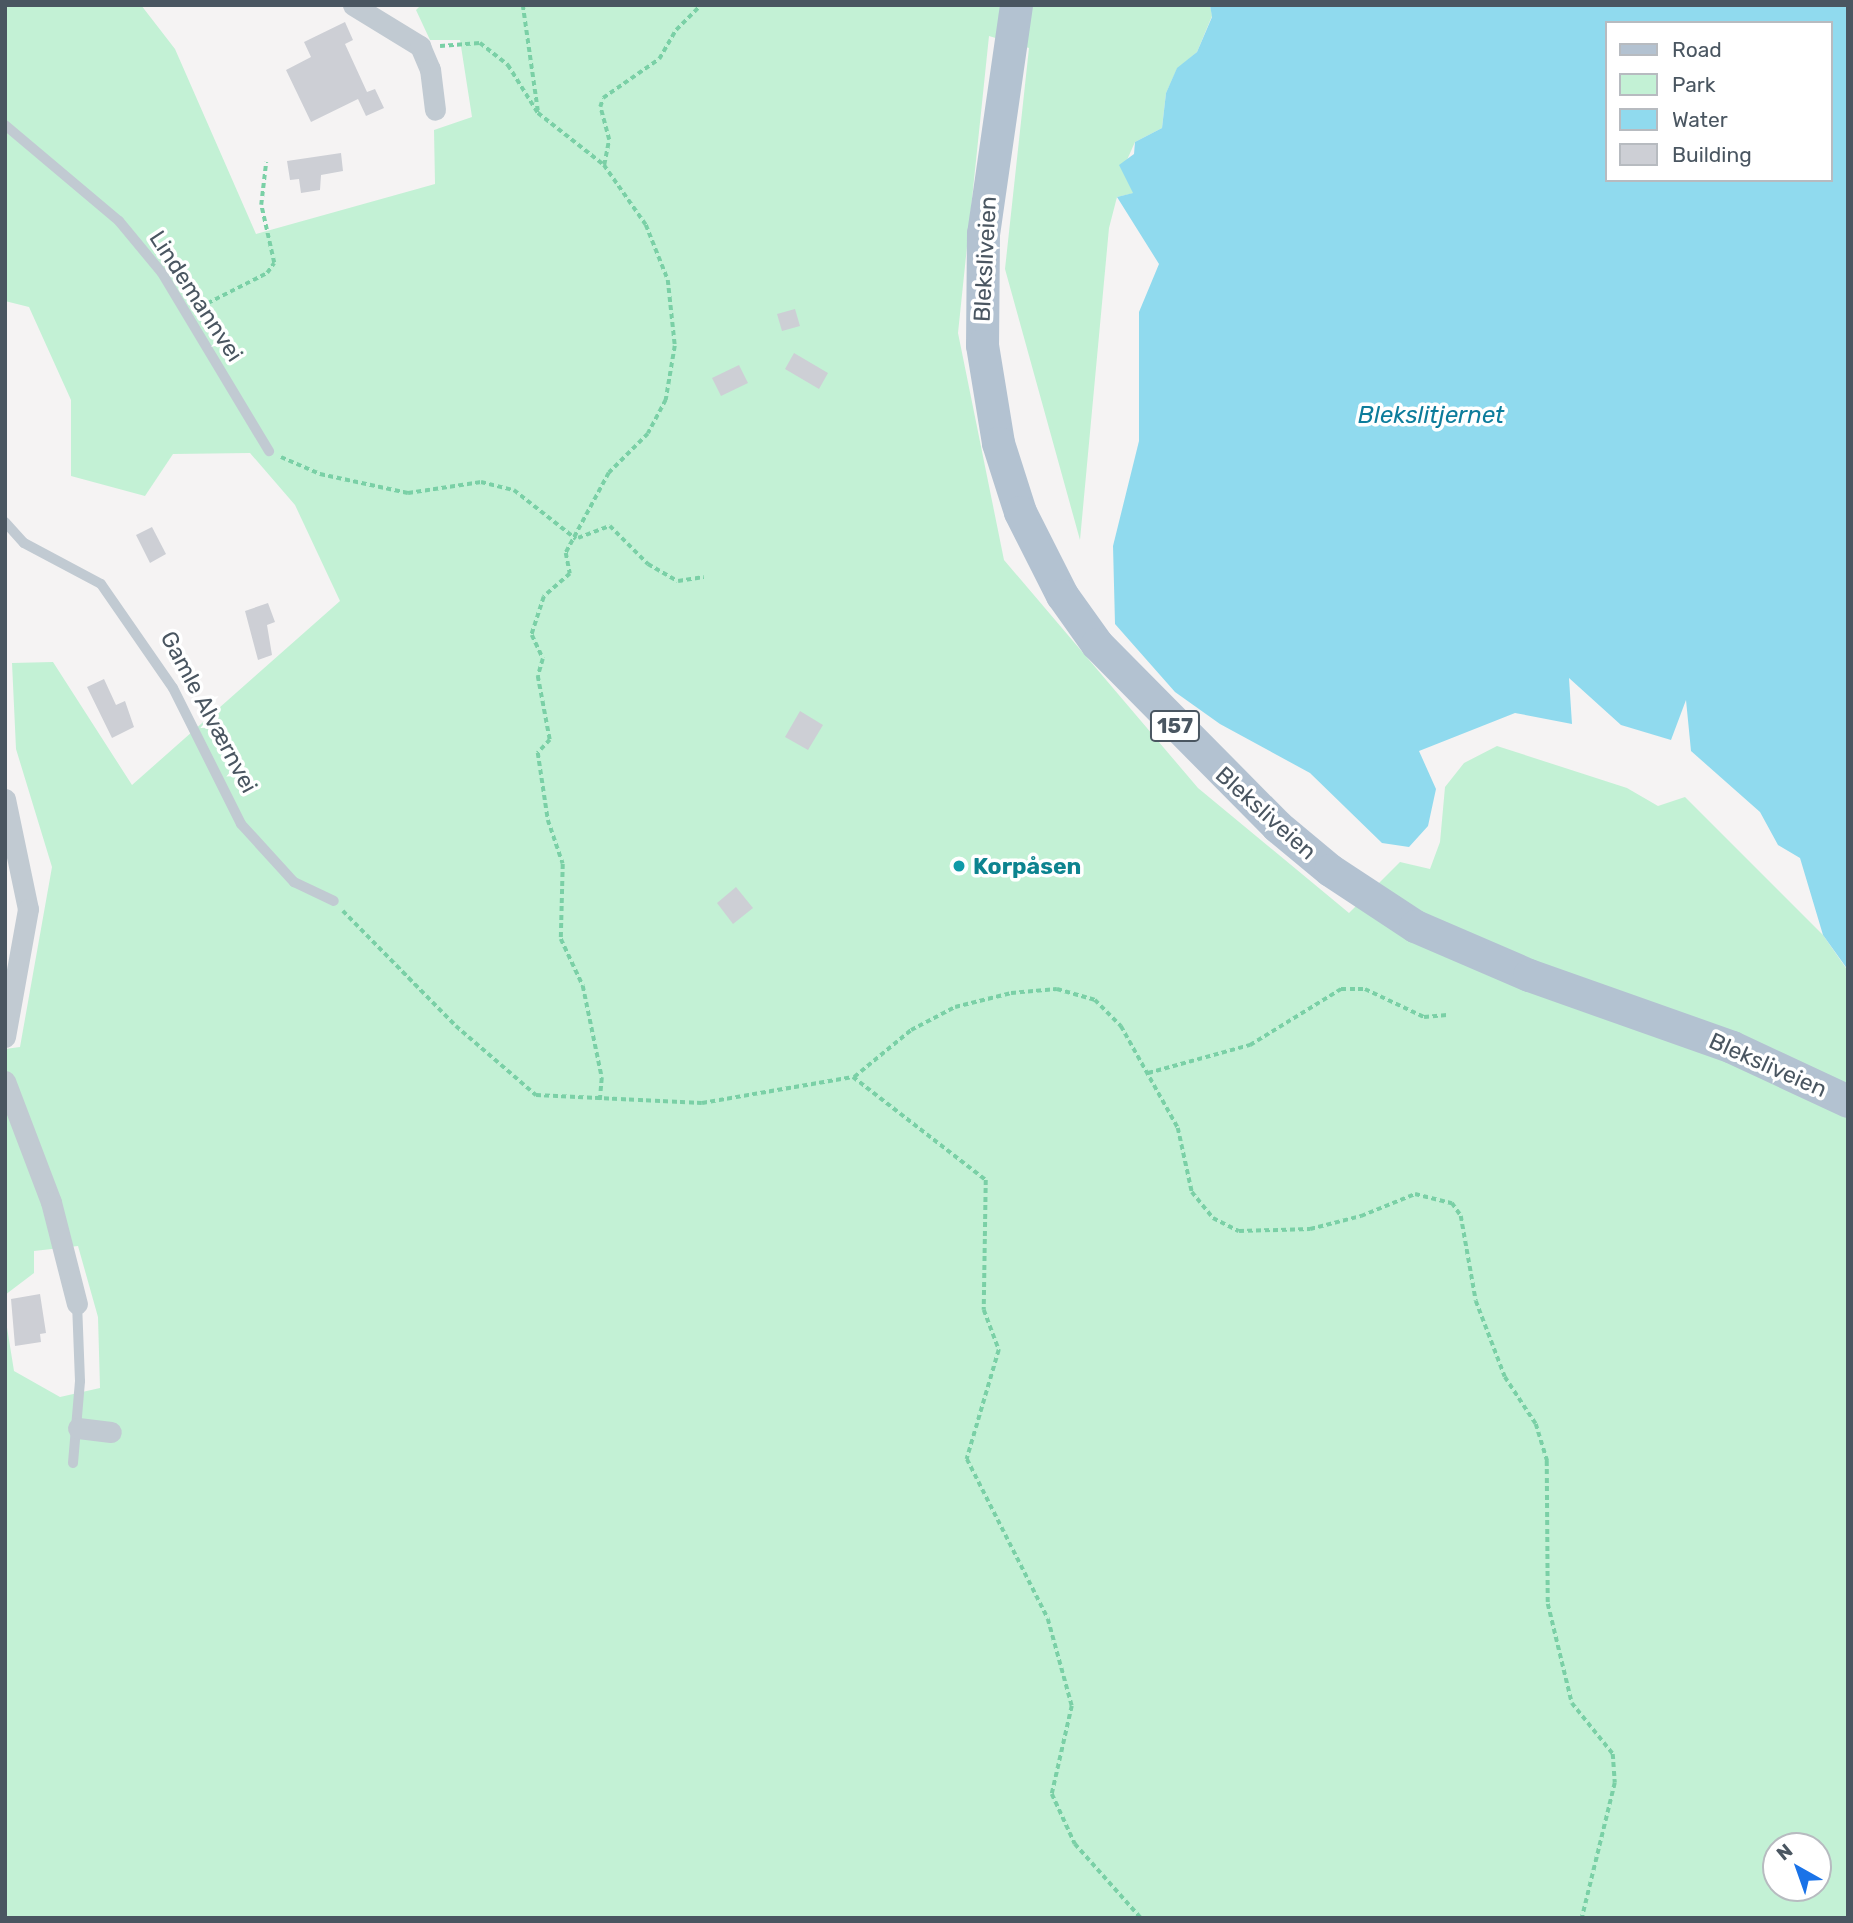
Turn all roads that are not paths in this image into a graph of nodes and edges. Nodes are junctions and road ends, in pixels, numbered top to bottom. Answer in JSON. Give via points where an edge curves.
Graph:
{"nodes":[{"id":1,"x":353,"y":5,"type":"edge"},
{"id":2,"x":1016,"y":5,"type":"edge"},
{"id":3,"x":435,"y":110,"type":"dead end"},
{"id":4,"x":5,"y":125,"type":"edge"},
{"id":5,"x":269,"y":452,"type":"road end"},
{"id":6,"x":5,"y":522,"type":"edge"},
{"id":7,"x":5,"y":799,"type":"edge"},
{"id":8,"x":334,"y":901,"type":"road end"},
{"id":9,"x":5,"y":1037,"type":"edge"},
{"id":10,"x":5,"y":1081,"type":"edge"},
{"id":11,"x":1848,"y":1101,"type":"edge"},
{"id":12,"x":77,"y":1304,"type":"joint"},
{"id":13,"x":78,"y":1428,"type":"junction"},
{"id":14,"x":111,"y":1432,"type":"dead end"},
{"id":15,"x":73,"y":1463,"type":"dead end"}],
"edges":[{"from":1,"to":3,"type":"street","via":[[399,30],[423,52]]},
{"from":2,"to":11,"type":"main road","name":"Bleksliveien","number":"157","via":[[983,233],[982,345],[998,443],[1020,512],[1062,595],[1097,643],[1277,826],[1340,876],[1415,926],[1507,967],[1732,1047]]},
{"from":4,"to":5,"type":"lane","name":"Lindemannvei","via":[[119,221],[188,313]]},
{"from":6,"to":8,"type":"lane","name":"Gamle Alværnvei","via":[[24,543],[102,584],[173,688],[241,824],[294,882]]},
{"from":7,"to":9,"type":"street","via":[[28,909]]},
{"from":10,"to":12,"type":"street","via":[[51,1202]]},
{"from":12,"to":13,"type":"lane"},
{"from":13,"to":14,"type":"street"},
{"from":13,"to":15,"type":"lane"}]}
